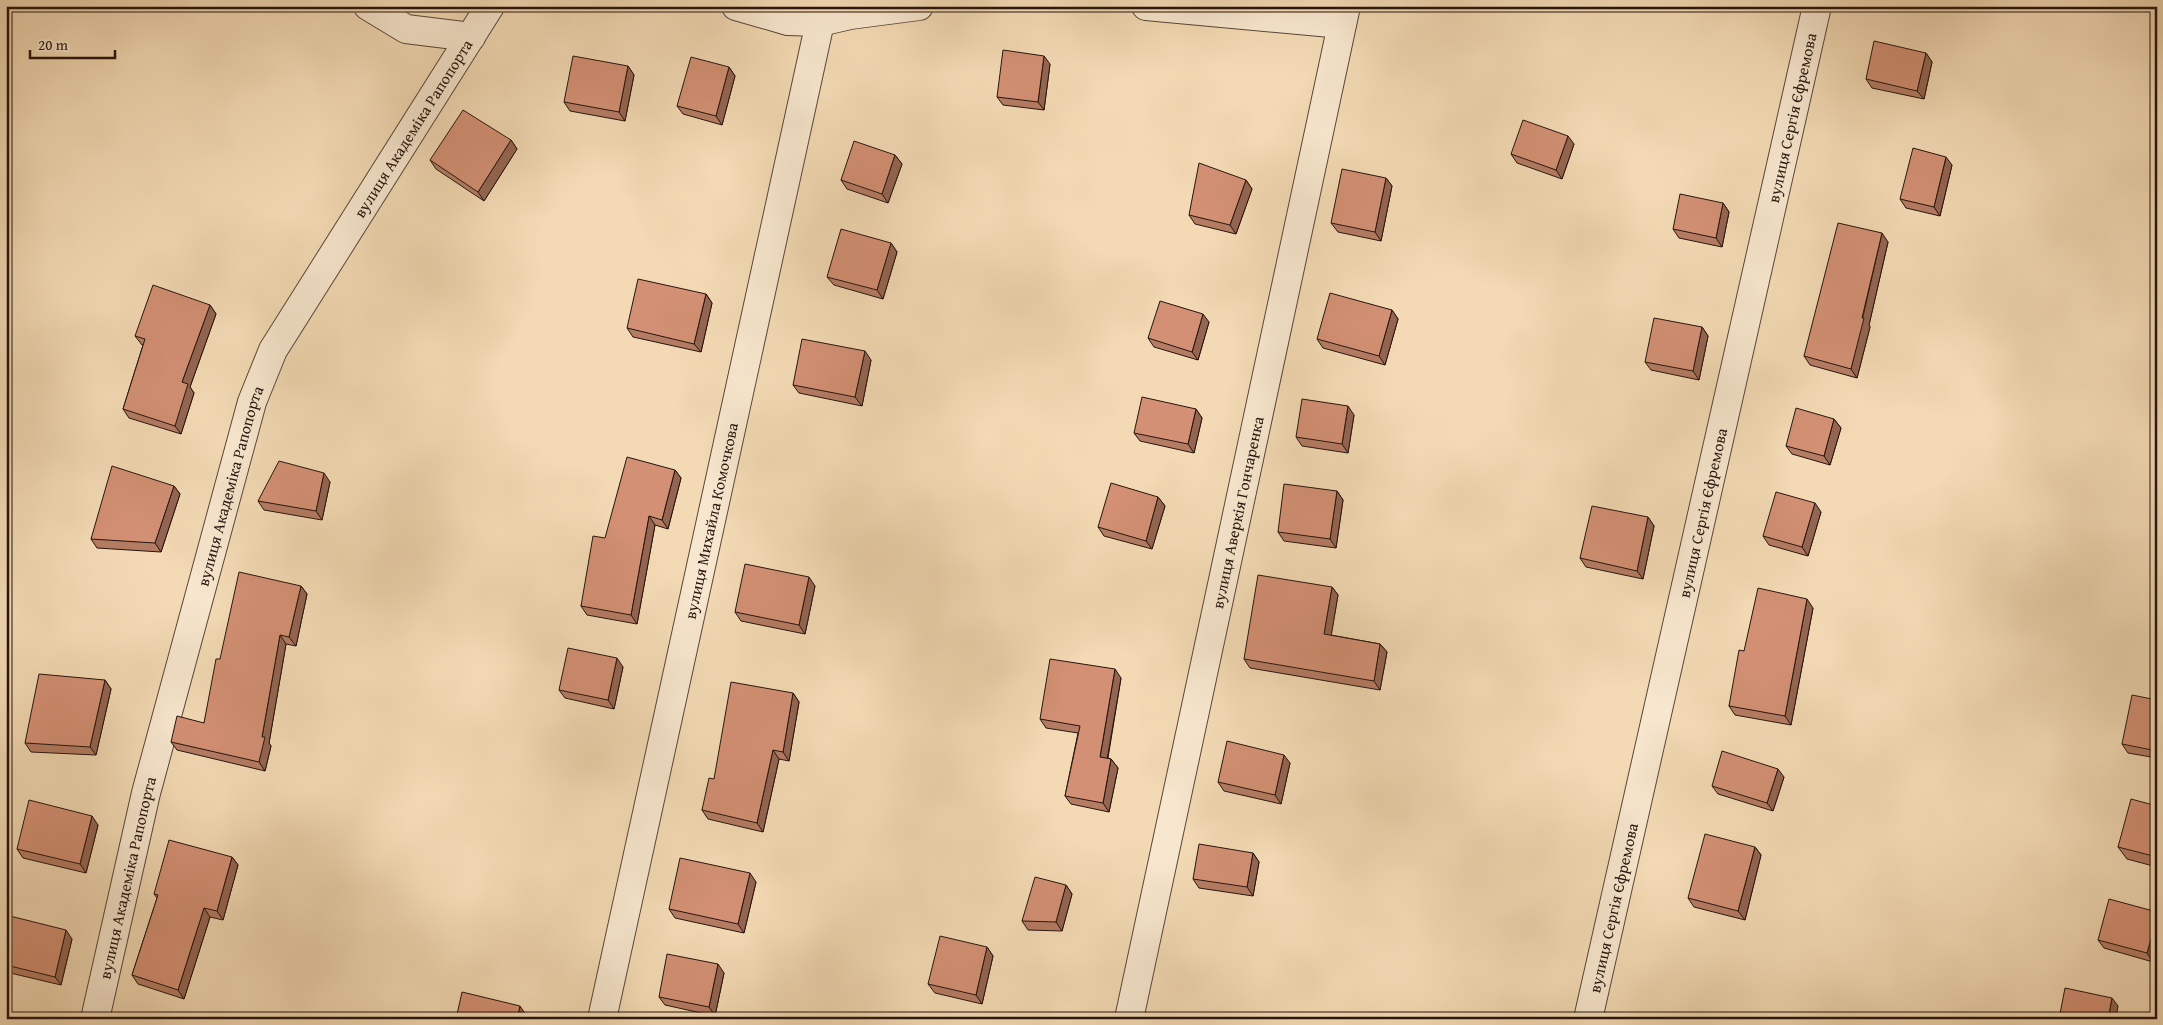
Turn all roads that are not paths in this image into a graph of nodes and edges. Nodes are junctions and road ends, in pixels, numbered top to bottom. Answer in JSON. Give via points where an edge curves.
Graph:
{"nodes":[{"id":1,"x":368,"y":6,"type":"edge"},
{"id":2,"x":490,"y":6,"type":"edge"},
{"id":3,"x":736,"y":6,"type":"edge"},
{"id":4,"x":919,"y":6,"type":"edge"},
{"id":5,"x":1146,"y":6,"type":"edge"},
{"id":6,"x":1817,"y":6,"type":"edge"},
{"id":7,"x":1344,"y":15,"type":"edge"},
{"id":8,"x":820,"y":22,"type":"junction"},
{"id":9,"x":471,"y":37,"type":"junction"},
{"id":10,"x":95,"y":1019,"type":"edge"},
{"id":11,"x":602,"y":1019,"type":"edge"},
{"id":12,"x":1129,"y":1019,"type":"edge"},
{"id":13,"x":1588,"y":1019,"type":"edge"}],
"edges":[{"from":1,"to":9,"type":"street","via":[[406,29]]},
{"from":2,"to":9,"type":"street","name":"вулиця Академіка Рапопорта"},
{"from":3,"to":8,"type":"street","via":[[788,21]]},
{"from":4,"to":8,"type":"street"},
{"from":5,"to":7,"type":"street"},
{"from":6,"to":13,"type":"street","name":"вулиця Сергія Єфремова"},
{"from":7,"to":12,"type":"street","name":"вулиця Аверкія Гончаренка"},
{"from":8,"to":11,"type":"street","name":"вулиця Михайла Комочкова"},
{"from":9,"to":10,"type":"street","name":"вулиця Академіка Рапопорта","via":[[273,350],[252,402],[146,793]]}]}
